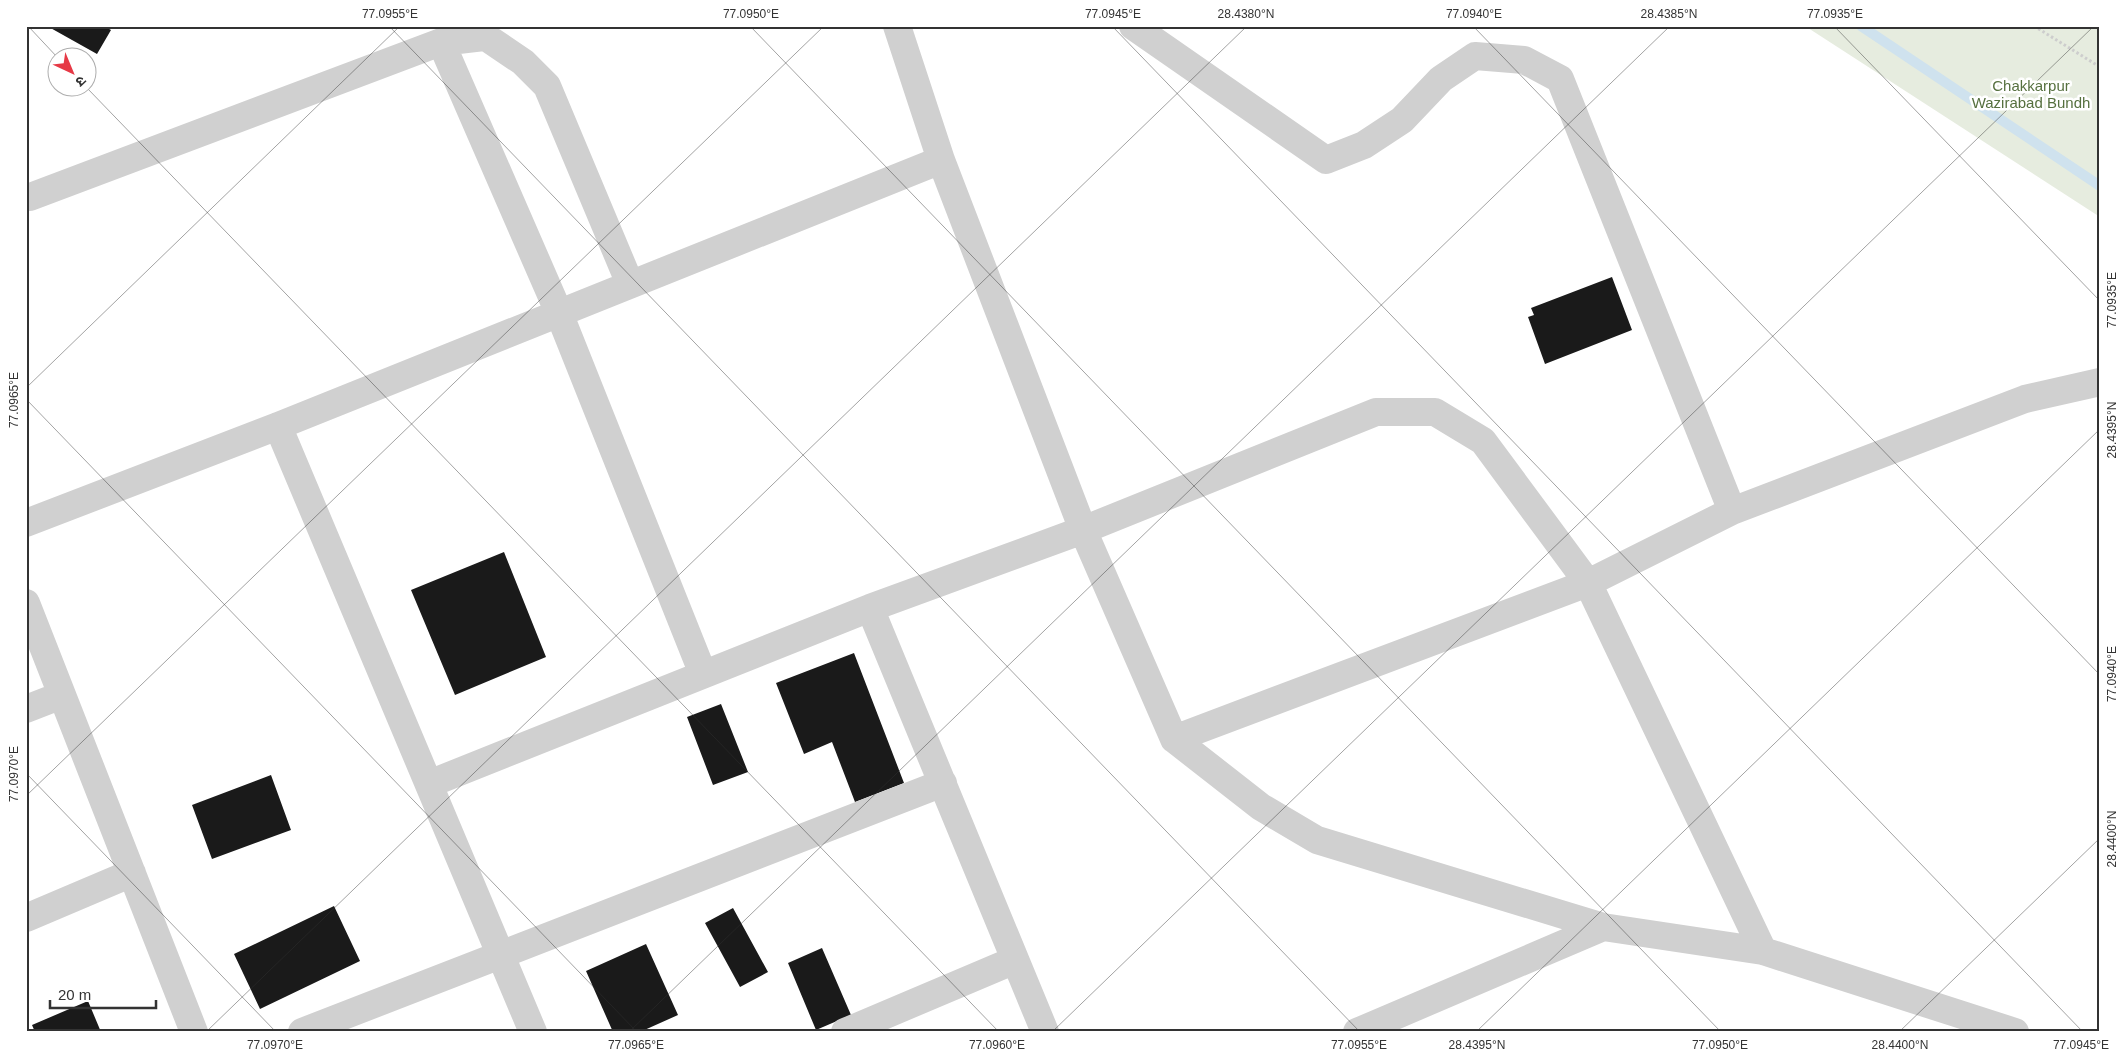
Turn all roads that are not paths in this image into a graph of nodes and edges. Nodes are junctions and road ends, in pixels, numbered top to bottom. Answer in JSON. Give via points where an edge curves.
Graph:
{"nodes":[{"id":1,"x":897,"y":26,"type":"edge"},
{"id":2,"x":1133,"y":26,"type":"edge"},
{"id":3,"x":477,"y":32,"type":"edge"},
{"id":4,"x":441,"y":42,"type":"junction"},
{"id":5,"x":941,"y":160,"type":"junction"},
{"id":6,"x":30,"y":197,"type":"dead end"},
{"id":7,"x":630,"y":284,"type":"junction"},
{"id":8,"x":559,"y":313,"type":"junction"},
{"id":9,"x":2100,"y":382,"type":"edge"},
{"id":10,"x":278,"y":426,"type":"junction"},
{"id":11,"x":1732,"y":511,"type":"junction"},
{"id":12,"x":26,"y":523,"type":"edge"},
{"id":13,"x":1084,"y":530,"type":"junction"},
{"id":14,"x":1588,"y":583,"type":"junction"},
{"id":15,"x":26,"y":603,"type":"edge"},
{"id":16,"x":870,"y":608,"type":"junction"},
{"id":17,"x":703,"y":674,"type":"junction"},
{"id":18,"x":62,"y":695,"type":"junction"},
{"id":19,"x":26,"y":708,"type":"edge"},
{"id":20,"x":1174,"y":740,"type":"junction"},
{"id":21,"x":943,"y":783,"type":"junction"},
{"id":22,"x":429,"y":784,"type":"junction"},
{"id":23,"x":132,"y":874,"type":"junction"},
{"id":24,"x":26,"y":918,"type":"edge"},
{"id":25,"x":1604,"y":927,"type":"junction"},
{"id":26,"x":1763,"y":951,"type":"junction"},
{"id":27,"x":501,"y":955,"type":"junction"},
{"id":28,"x":1015,"y":960,"type":"junction"},
{"id":29,"x":194,"y":1032,"type":"edge"},
{"id":30,"x":302,"y":1032,"type":"edge"},
{"id":31,"x":533,"y":1032,"type":"edge"},
{"id":32,"x":845,"y":1032,"type":"edge"},
{"id":33,"x":1045,"y":1032,"type":"edge"},
{"id":34,"x":1357,"y":1032,"type":"edge"},
{"id":35,"x":2015,"y":1032,"type":"edge"}],
"edges":[{"from":1,"to":5,"type":"street"},
{"from":2,"to":11,"type":"street","via":[[1326,160],[1364,146],[1402,120],[1441,79],[1475,56],[1524,60],[1560,79]]},
{"from":3,"to":4,"type":"street"},
{"from":3,"to":7,"type":"street","via":[[522,62],[547,86]]},
{"from":4,"to":6,"type":"street"},
{"from":4,"to":8,"type":"street"},
{"from":5,"to":7,"type":"street"},
{"from":5,"to":13,"type":"street"},
{"from":7,"to":8,"type":"street"},
{"from":8,"to":10,"type":"street"},
{"from":8,"to":17,"type":"street"},
{"from":9,"to":11,"type":"street","via":[[2025,399]]},
{"from":10,"to":12,"type":"street"},
{"from":10,"to":22,"type":"street"},
{"from":11,"to":14,"type":"street"},
{"from":13,"to":14,"type":"street","via":[[1376,412],[1435,412],[1483,441]]},
{"from":13,"to":16,"type":"street"},
{"from":13,"to":20,"type":"street"},
{"from":14,"to":20,"type":"street"},
{"from":14,"to":26,"type":"street"},
{"from":15,"to":18,"type":"street"},
{"from":16,"to":17,"type":"street"},
{"from":16,"to":21,"type":"street"},
{"from":17,"to":22,"type":"street"},
{"from":18,"to":19,"type":"street"},
{"from":18,"to":23,"type":"street"},
{"from":20,"to":25,"type":"street","via":[[1261,807],[1317,840]]},
{"from":21,"to":27,"type":"street"},
{"from":21,"to":28,"type":"street"},
{"from":22,"to":27,"type":"street"},
{"from":23,"to":24,"type":"street"},
{"from":23,"to":29,"type":"street"},
{"from":25,"to":26,"type":"street"},
{"from":25,"to":34,"type":"street"},
{"from":26,"to":35,"type":"street"},
{"from":27,"to":30,"type":"street"},
{"from":27,"to":31,"type":"street"},
{"from":28,"to":32,"type":"street"},
{"from":28,"to":33,"type":"street"}]}
